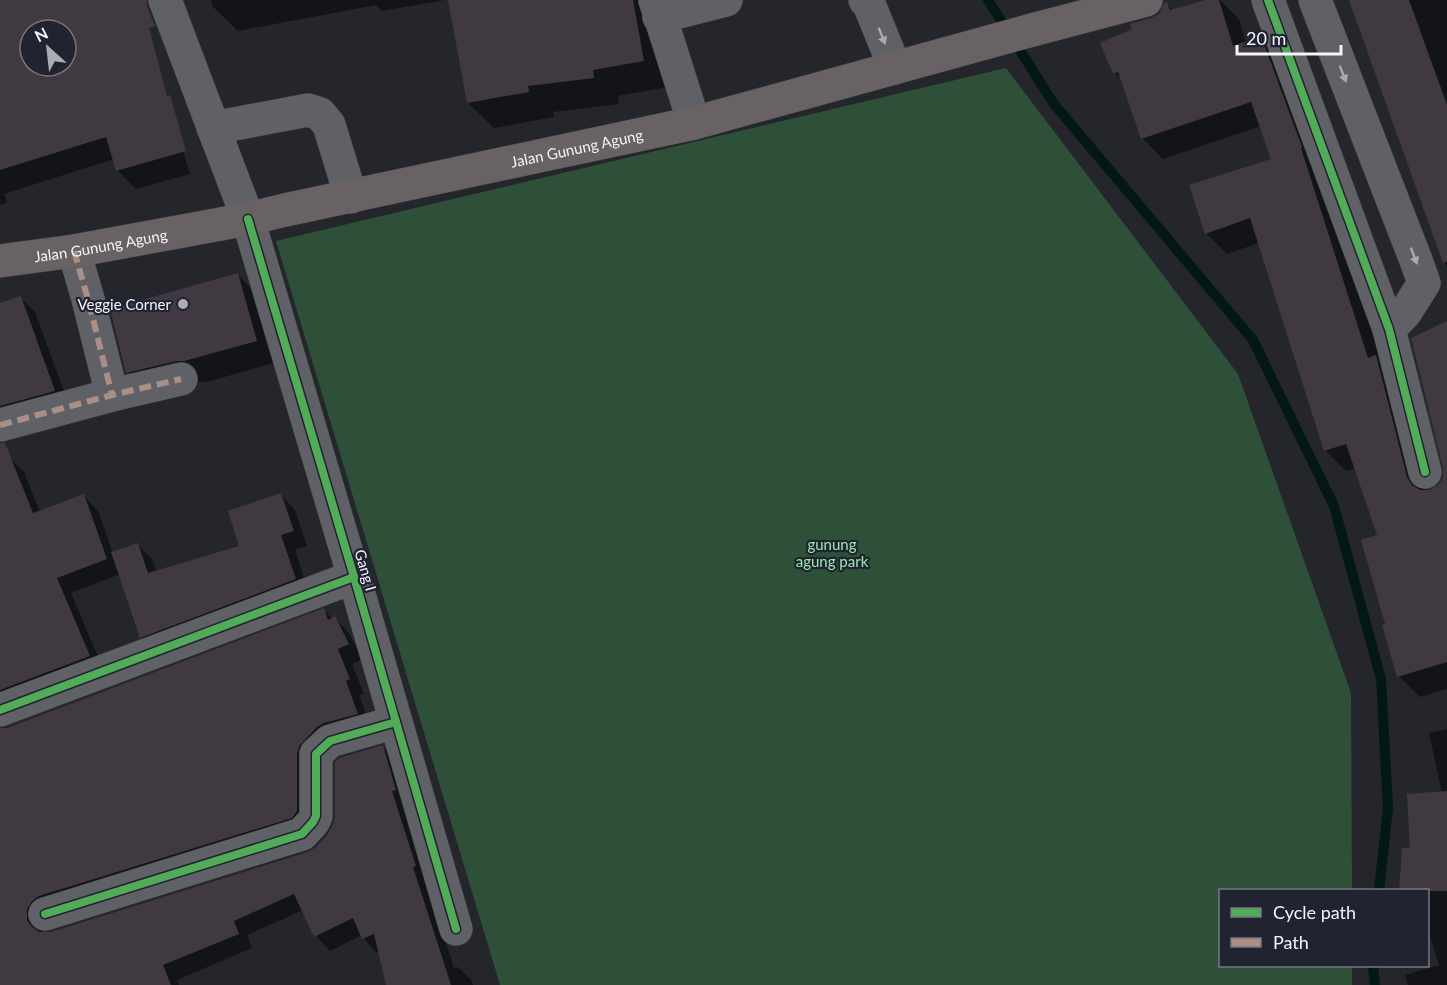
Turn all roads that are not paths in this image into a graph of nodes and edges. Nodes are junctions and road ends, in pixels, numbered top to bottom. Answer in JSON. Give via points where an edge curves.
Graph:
{"nodes":[{"id":1,"x":165,"y":0,"type":"edge"},
{"id":2,"x":726,"y":0,"type":"edge"},
{"id":3,"x":865,"y":0,"type":"edge"},
{"id":4,"x":1146,"y":0,"type":"edge"},
{"id":5,"x":1268,"y":0,"type":"edge"},
{"id":6,"x":1315,"y":0,"type":"edge"},
{"id":7,"x":657,"y":9,"type":"edge"},
{"id":8,"x":895,"y":68,"type":"junction"},
{"id":9,"x":694,"y":123,"type":"junction"},
{"id":10,"x":213,"y":128,"type":"junction"},
{"id":11,"x":351,"y":197,"type":"junction"},
{"id":12,"x":248,"y":219,"type":"junction"},
{"id":13,"x":74,"y":251,"type":"junction"},
{"id":14,"x":0,"y":261,"type":"edge"},
{"id":15,"x":1389,"y":329,"type":"junction"},
{"id":16,"x":181,"y":379,"type":"dead end"},
{"id":17,"x":112,"y":395,"type":"junction"},
{"id":18,"x":0,"y":425,"type":"edge"},
{"id":19,"x":1425,"y":472,"type":"dead end"},
{"id":20,"x":354,"y":577,"type":"junction"},
{"id":21,"x":0,"y":710,"type":"edge"},
{"id":22,"x":396,"y":722,"type":"junction"},
{"id":23,"x":45,"y":914,"type":"dead end"},
{"id":24,"x":456,"y":929,"type":"dead end"}],
"edges":[{"from":1,"to":10,"type":"street","name":"Gang I"},
{"from":2,"to":7,"type":"street"},
{"from":3,"to":8,"type":"street","one_way":true},
{"from":4,"to":8,"type":"main road","name":"Jalan Gunung Agung"},
{"from":5,"to":15,"type":"street"},
{"from":6,"to":15,"type":"street","one_way":true,"via":[[1424,283],[1405,314]]},
{"from":7,"to":9,"type":"street"},
{"from":8,"to":9,"type":"main road","name":"Jalan Gunung Agung"},
{"from":9,"to":11,"type":"main road","name":"Jalan Gunung Agung"},
{"from":10,"to":11,"type":"street","via":[[308,110],[320,114],[329,125]]},
{"from":10,"to":12,"type":"street","name":"Gang I"},
{"from":11,"to":12,"type":"main road","name":"Jalan Gunung Agung"},
{"from":12,"to":13,"type":"main road","name":"Jalan Gunung Agung"},
{"from":12,"to":20,"type":"street","name":"Gang I"},
{"from":13,"to":14,"type":"main road","name":"Jalan Gunung Agung"},
{"from":13,"to":17,"type":"street"},
{"from":15,"to":19,"type":"street"},
{"from":16,"to":17,"type":"street"},
{"from":17,"to":18,"type":"street"},
{"from":20,"to":21,"type":"street"},
{"from":20,"to":22,"type":"street","name":"Gang I"},
{"from":22,"to":23,"type":"street","via":[[330,741],[316,754],[316,816],[302,834]]},
{"from":22,"to":24,"type":"street","name":"Gang I"}]}
